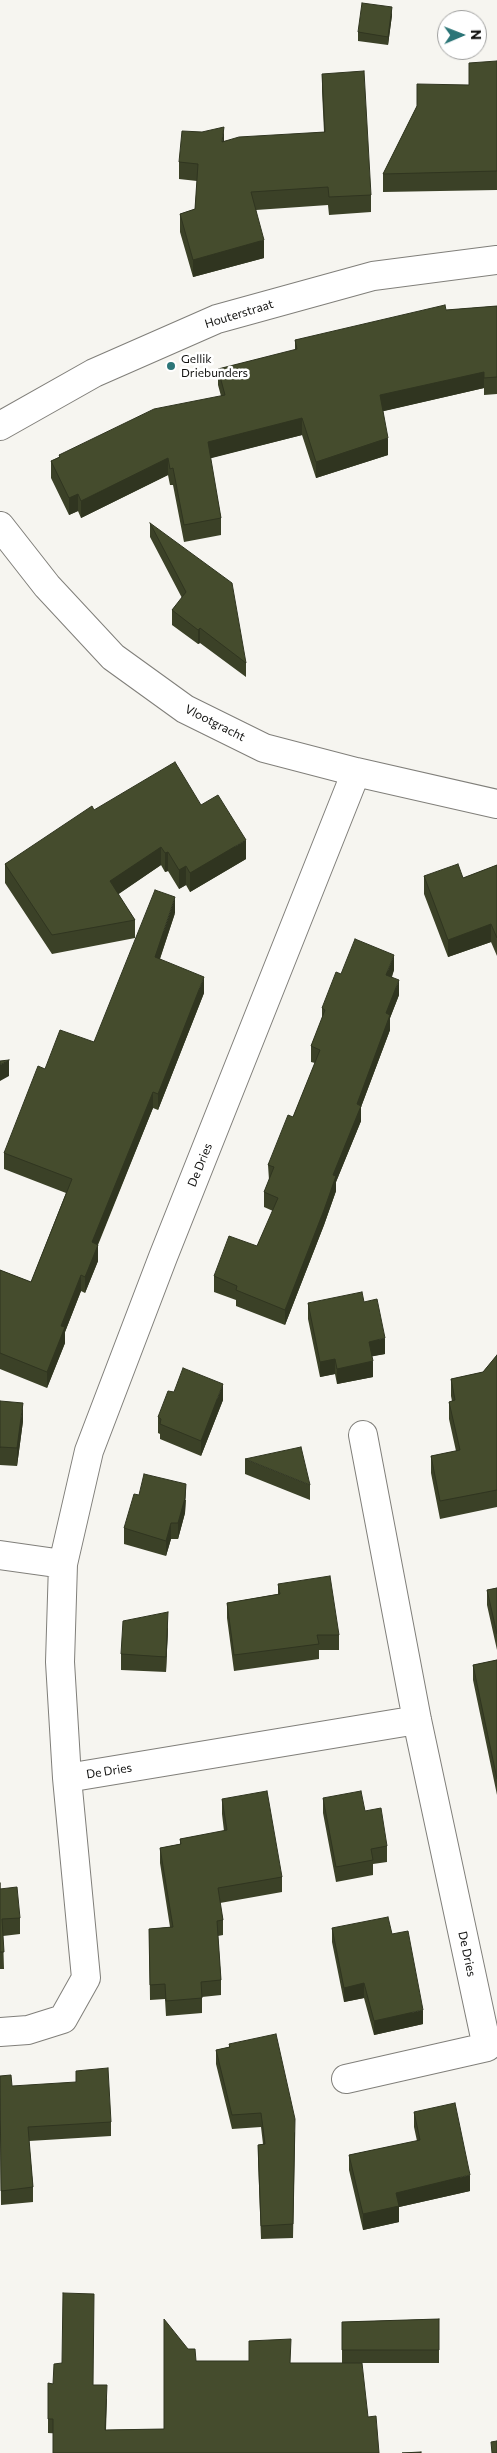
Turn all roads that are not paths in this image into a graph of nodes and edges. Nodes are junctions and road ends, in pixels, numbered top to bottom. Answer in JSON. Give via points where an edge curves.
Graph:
{"nodes":[{"id":1,"x":497,"y":260,"type":"edge"},
{"id":2,"x":0,"y":426,"type":"edge"},
{"id":3,"x":0,"y":526,"type":"edge"},
{"id":4,"x":356,"y":772,"type":"junction"},
{"id":5,"x":497,"y":804,"type":"edge"},
{"id":6,"x":363,"y":1435,"type":"dead end"},
{"id":7,"x":0,"y":1555,"type":"edge"},
{"id":8,"x":63,"y":1564,"type":"junction"},
{"id":9,"x":417,"y":1720,"type":"junction"},
{"id":10,"x":67,"y":1778,"type":"junction"},
{"id":11,"x":0,"y":2032,"type":"edge"},
{"id":12,"x":346,"y":2079,"type":"dead end"}],
"edges":[{"from":1,"to":2,"type":"street","name":"Houterstraat","via":[[373,276],[217,319],[94,373]]},
{"from":3,"to":4,"type":"street","name":"Vlootgracht","via":[[47,586],[113,657],[185,709],[264,748]]},
{"from":4,"to":5,"type":"street","name":"Vlootgracht"},
{"from":4,"to":8,"type":"street","name":"De Dries","via":[[89,1451]]},
{"from":6,"to":9,"type":"street","name":"De Dries"},
{"from":7,"to":8,"type":"street"},
{"from":8,"to":10,"type":"street","name":"De Dries","via":[[60,1662]]},
{"from":9,"to":10,"type":"street","name":"De Dries"},
{"from":9,"to":12,"type":"street","name":"De Dries","via":[[487,2047]]},
{"from":10,"to":11,"type":"street","name":"De Dries","via":[[86,1978],[63,2019],[28,2030]]}]}
